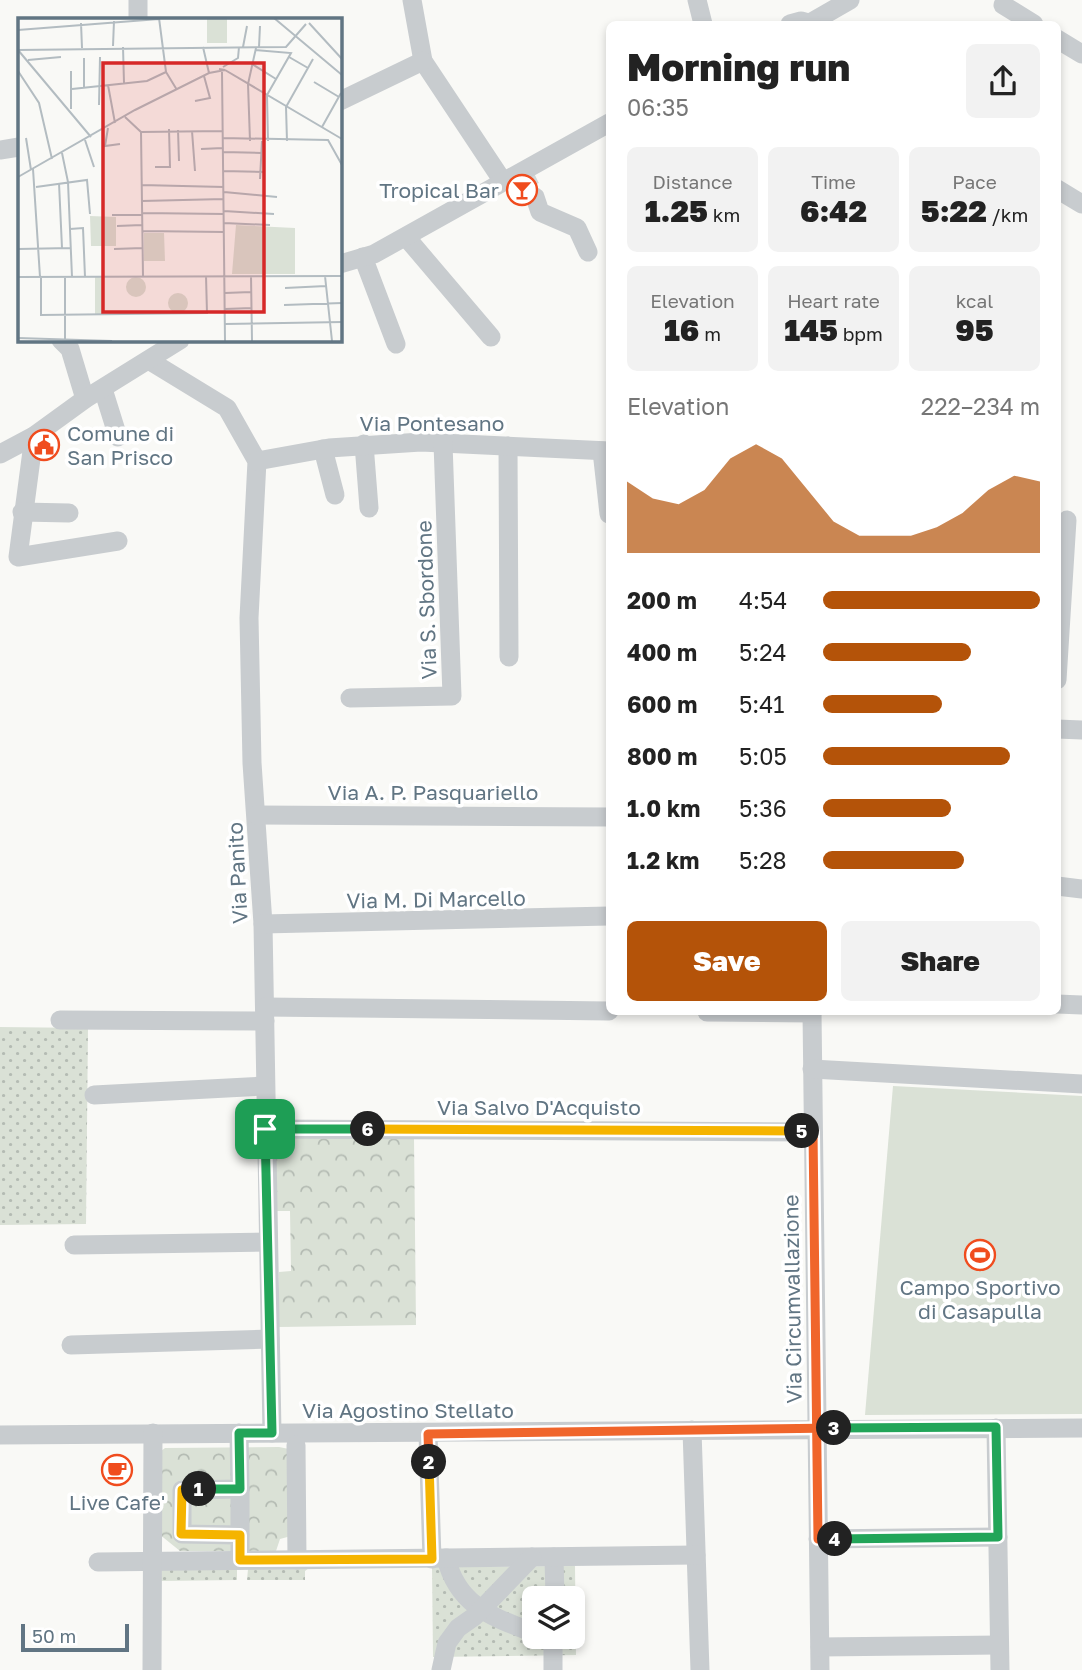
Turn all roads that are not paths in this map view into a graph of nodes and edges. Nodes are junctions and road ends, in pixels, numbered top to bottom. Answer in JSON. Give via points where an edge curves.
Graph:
{"nodes":[{"id":1,"x":138,"y":0,"type":"edge"},
{"id":2,"x":412,"y":0,"type":"edge"},
{"id":3,"x":697,"y":0,"type":"edge"},
{"id":4,"x":850,"y":0,"type":"edge"},
{"id":5,"x":1002,"y":10,"type":"edge"},
{"id":6,"x":138,"y":18,"type":"edge"},
{"id":7,"x":702,"y":21,"type":"edge"},
{"id":8,"x":816,"y":21,"type":"edge"},
{"id":9,"x":1027,"y":21,"type":"edge"},
{"id":10,"x":1061,"y":41,"type":"edge"},
{"id":11,"x":1082,"y":54,"type":"edge"},
{"id":12,"x":423,"y":61,"type":"junction"},
{"id":13,"x":341,"y":101,"type":"edge"},
{"id":14,"x":606,"y":125,"type":"edge"},
{"id":15,"x":18,"y":147,"type":"edge"},
{"id":16,"x":0,"y":150,"type":"edge"},
{"id":17,"x":502,"y":180,"type":"junction"},
{"id":18,"x":1061,"y":191,"type":"edge"},
{"id":19,"x":536,"y":197,"type":"tunnel mouth"},
{"id":20,"x":1082,"y":204,"type":"edge"},
{"id":21,"x":406,"y":237,"type":"junction"},
{"id":22,"x":588,"y":252,"type":"dead end"},
{"id":23,"x":363,"y":257,"type":"junction"},
{"id":24,"x":341,"y":264,"type":"edge"},
{"id":25,"x":492,"y":337,"type":"dead end"},
{"id":26,"x":62,"y":341,"type":"edge"},
{"id":27,"x":178,"y":341,"type":"edge"},
{"id":28,"x":396,"y":344,"type":"dead end"},
{"id":29,"x":158,"y":351,"type":"edge"},
{"id":30,"x":103,"y":389,"type":"junction"},
{"id":31,"x":85,"y":399,"type":"junction"},
{"id":32,"x":34,"y":436,"type":"junction"},
{"id":33,"x":118,"y":437,"type":"dead end"},
{"id":34,"x":443,"y":443,"type":"junction"},
{"id":35,"x":363,"y":444,"type":"junction"},
{"id":36,"x":508,"y":446,"type":"junction"},
{"id":37,"x":323,"y":449,"type":"junction"},
{"id":38,"x":606,"y":452,"type":"edge"},
{"id":39,"x":0,"y":454,"type":"edge"},
{"id":40,"x":257,"y":461,"type":"junction"},
{"id":41,"x":335,"y":495,"type":"dead end"},
{"id":42,"x":369,"y":508,"type":"dead end"},
{"id":43,"x":22,"y":512,"type":"junction"},
{"id":44,"x":69,"y":513,"type":"dead end"},
{"id":45,"x":1069,"y":520,"type":"edge"},
{"id":46,"x":118,"y":541,"type":"dead end"},
{"id":47,"x":1061,"y":586,"type":"edge"},
{"id":48,"x":509,"y":657,"type":"dead end"},
{"id":49,"x":350,"y":698,"type":"dead end"},
{"id":50,"x":1061,"y":729,"type":"edge"},
{"id":51,"x":1082,"y":730,"type":"edge"},
{"id":52,"x":257,"y":816,"type":"junction"},
{"id":53,"x":606,"y":817,"type":"edge"},
{"id":54,"x":1061,"y":886,"type":"edge"},
{"id":55,"x":1082,"y":889,"type":"edge"},
{"id":56,"x":606,"y":916,"type":"edge"},
{"id":57,"x":263,"y":924,"type":"junction"},
{"id":58,"x":1061,"y":1004,"type":"edge"},
{"id":59,"x":1082,"y":1005,"type":"edge"},
{"id":60,"x":606,"y":1010,"type":"edge"},
{"id":61,"x":265,"y":1014,"type":"junction"},
{"id":62,"x":812,"y":1015,"type":"edge"},
{"id":63,"x":60,"y":1020,"type":"dead end"},
{"id":64,"x":812,"y":1069,"type":"junction"},
{"id":65,"x":1082,"y":1084,"type":"edge"},
{"id":66,"x":265,"y":1086,"type":"junction"},
{"id":67,"x":94,"y":1095,"type":"dead end"},
{"id":68,"x":265,"y":1129,"type":"junction"},
{"id":69,"x":813,"y":1132,"type":"junction"},
{"id":70,"x":268,"y":1242,"type":"junction"},
{"id":71,"x":74,"y":1245,"type":"dead end"},
{"id":72,"x":270,"y":1339,"type":"junction"},
{"id":73,"x":71,"y":1345,"type":"dead end"},
{"id":74,"x":996,"y":1427,"type":"junction"},
{"id":75,"x":1082,"y":1427,"type":"edge"},
{"id":76,"x":817,"y":1428,"type":"junction"},
{"id":77,"x":692,"y":1430,"type":"junction"},
{"id":78,"x":153,"y":1433,"type":"junction"},
{"id":79,"x":239,"y":1433,"type":"junction"},
{"id":80,"x":272,"y":1433,"type":"junction"},
{"id":81,"x":428,"y":1434,"type":"junction"},
{"id":82,"x":0,"y":1435,"type":"edge"},
{"id":83,"x":296,"y":1445,"type":"dead end"},
{"id":84,"x":240,"y":1489,"type":"junction"},
{"id":85,"x":240,"y":1535,"type":"junction"},
{"id":86,"x":998,"y":1537,"type":"junction"},
{"id":87,"x":818,"y":1539,"type":"junction"},
{"id":88,"x":696,"y":1555,"type":"junction"},
{"id":89,"x":532,"y":1557,"type":"junction"},
{"id":90,"x":554,"y":1557,"type":"junction"},
{"id":91,"x":439,"y":1558,"type":"junction"},
{"id":92,"x":240,"y":1560,"type":"junction"},
{"id":93,"x":297,"y":1560,"type":"junction"},
{"id":94,"x":153,"y":1561,"type":"junction"},
{"id":95,"x":98,"y":1562,"type":"dead end"},
{"id":96,"x":555,"y":1586,"type":"edge"},
{"id":97,"x":481,"y":1610,"type":"junction"},
{"id":98,"x":522,"y":1628,"type":"edge"},
{"id":99,"x":999,"y":1645,"type":"junction"},
{"id":100,"x":820,"y":1647,"type":"junction"},
{"id":101,"x":550,"y":1649,"type":"edge"},
{"id":102,"x":152,"y":1670,"type":"edge"},
{"id":103,"x":441,"y":1670,"type":"edge"},
{"id":104,"x":553,"y":1670,"type":"edge"},
{"id":105,"x":700,"y":1670,"type":"edge"},
{"id":106,"x":820,"y":1670,"type":"edge"},
{"id":107,"x":1000,"y":1670,"type":"edge"}],
"edges":[{"from":1,"to":6,"type":"street"},
{"from":2,"to":12,"type":"street"},
{"from":3,"to":7,"type":"street"},
{"from":4,"to":8,"type":"street"},
{"from":5,"to":9,"type":"street"},
{"from":10,"to":11,"type":"street"},
{"from":12,"to":13,"type":"street"},
{"from":12,"to":17,"type":"street"},
{"from":14,"to":17,"type":"street"},
{"from":15,"to":16,"type":"street"},
{"from":17,"to":21,"type":"street"},
{"from":18,"to":20,"type":"street"},
{"from":19,"to":22,"type":"street","via":[[540,212],[577,228]]},
{"from":21,"to":23,"type":"street"},
{"from":21,"to":25,"type":"street"},
{"from":23,"to":24,"type":"street"},
{"from":23,"to":28,"type":"street"},
{"from":26,"to":31,"type":"street","via":[[70,349]]},
{"from":27,"to":29,"type":"street"},
{"from":29,"to":30,"type":"street"},
{"from":29,"to":40,"type":"street","via":[[227,408]]},
{"from":30,"to":31,"type":"street"},
{"from":30,"to":33,"type":"street"},
{"from":31,"to":32,"type":"street"},
{"from":32,"to":39,"type":"street"},
{"from":32,"to":43,"type":"street"},
{"from":34,"to":35,"type":"street","name":"Via Pontesano"},
{"from":34,"to":36,"type":"street","name":"Via Pontesano"},
{"from":34,"to":49,"type":"street","name":"Via S. Sbordone","via":[[452,696]]},
{"from":35,"to":37,"type":"street","name":"Via Pontesano"},
{"from":35,"to":42,"type":"street"},
{"from":36,"to":38,"type":"street","name":"Via Pontesano"},
{"from":36,"to":48,"type":"street"},
{"from":37,"to":40,"type":"street","name":"Via Pontesano"},
{"from":37,"to":41,"type":"street"},
{"from":40,"to":52,"type":"street","name":"Via Panito","via":[[249,618]]},
{"from":43,"to":44,"type":"street"},
{"from":43,"to":46,"type":"street","via":[[18,557]]},
{"from":45,"to":47,"type":"street"},
{"from":50,"to":51,"type":"street"},
{"from":52,"to":53,"type":"street","name":"Via A. P. Pasquariello"},
{"from":52,"to":57,"type":"street","name":"Via Panito"},
{"from":54,"to":55,"type":"street"},
{"from":56,"to":57,"type":"street","name":"Via M. Di Marcello"},
{"from":57,"to":61,"type":"street","name":"Via Panito"},
{"from":58,"to":59,"type":"street"},
{"from":60,"to":61,"type":"street"},
{"from":61,"to":63,"type":"street"},
{"from":61,"to":66,"type":"street","name":"Via Panito"},
{"from":62,"to":64,"type":"street","name":"Via Circumvallazione"},
{"from":64,"to":65,"type":"street"},
{"from":64,"to":69,"type":"street","name":"Via Circumvallazione"},
{"from":66,"to":67,"type":"street"},
{"from":66,"to":68,"type":"street","name":"Via Panito"},
{"from":68,"to":69,"type":"street","name":"Via Salvo D'Acquisto"},
{"from":68,"to":70,"type":"street","name":"Via Panito"},
{"from":69,"to":76,"type":"street","name":"Via Circumvallazione"},
{"from":70,"to":71,"type":"street"},
{"from":70,"to":72,"type":"street","name":"Via Panito"},
{"from":72,"to":73,"type":"street"},
{"from":72,"to":80,"type":"street","name":"Via Panito"},
{"from":74,"to":75,"type":"street","name":"Via Agostino Stellato"},
{"from":74,"to":76,"type":"street","name":"Via Agostino Stellato"},
{"from":74,"to":86,"type":"street"},
{"from":76,"to":77,"type":"street","name":"Via Agostino Stellato"},
{"from":76,"to":87,"type":"street","name":"Via Circumvallazione"},
{"from":77,"to":81,"type":"street","name":"Via Agostino Stellato"},
{"from":77,"to":88,"type":"street"},
{"from":78,"to":79,"type":"street","name":"Via Agostino Stellato"},
{"from":78,"to":82,"type":"street","name":"Via Agostino Stellato"},
{"from":78,"to":94,"type":"street"},
{"from":79,"to":80,"type":"street","name":"Via Agostino Stellato"},
{"from":79,"to":84,"type":"street"},
{"from":80,"to":81,"type":"street","name":"Via Agostino Stellato"},
{"from":81,"to":91,"type":"street"},
{"from":83,"to":93,"type":"street"},
{"from":84,"to":85,"type":"street"},
{"from":84,"to":85,"type":"street","via":[[182,1490],[181,1534]]},
{"from":85,"to":92,"type":"street"},
{"from":86,"to":87,"type":"street"},
{"from":86,"to":99,"type":"street"},
{"from":87,"to":100,"type":"street","name":"Via Circumvallazione"},
{"from":88,"to":90,"type":"street"},
{"from":88,"to":105,"type":"street"},
{"from":89,"to":90,"type":"street"},
{"from":89,"to":91,"type":"street"},
{"from":89,"to":97,"type":"street"},
{"from":90,"to":96,"type":"street"},
{"from":91,"to":93,"type":"street"},
{"from":91,"to":97,"type":"street","via":[[460,1594]]},
{"from":92,"to":93,"type":"street"},
{"from":92,"to":94,"type":"street"},
{"from":94,"to":95,"type":"street"},
{"from":94,"to":102,"type":"street"},
{"from":97,"to":98,"type":"street"},
{"from":97,"to":103,"type":"street","via":[[447,1643]]},
{"from":99,"to":100,"type":"street"},
{"from":99,"to":107,"type":"street"},
{"from":100,"to":106,"type":"street","name":"Via Circumvallazione"},
{"from":101,"to":104,"type":"street"}]}
